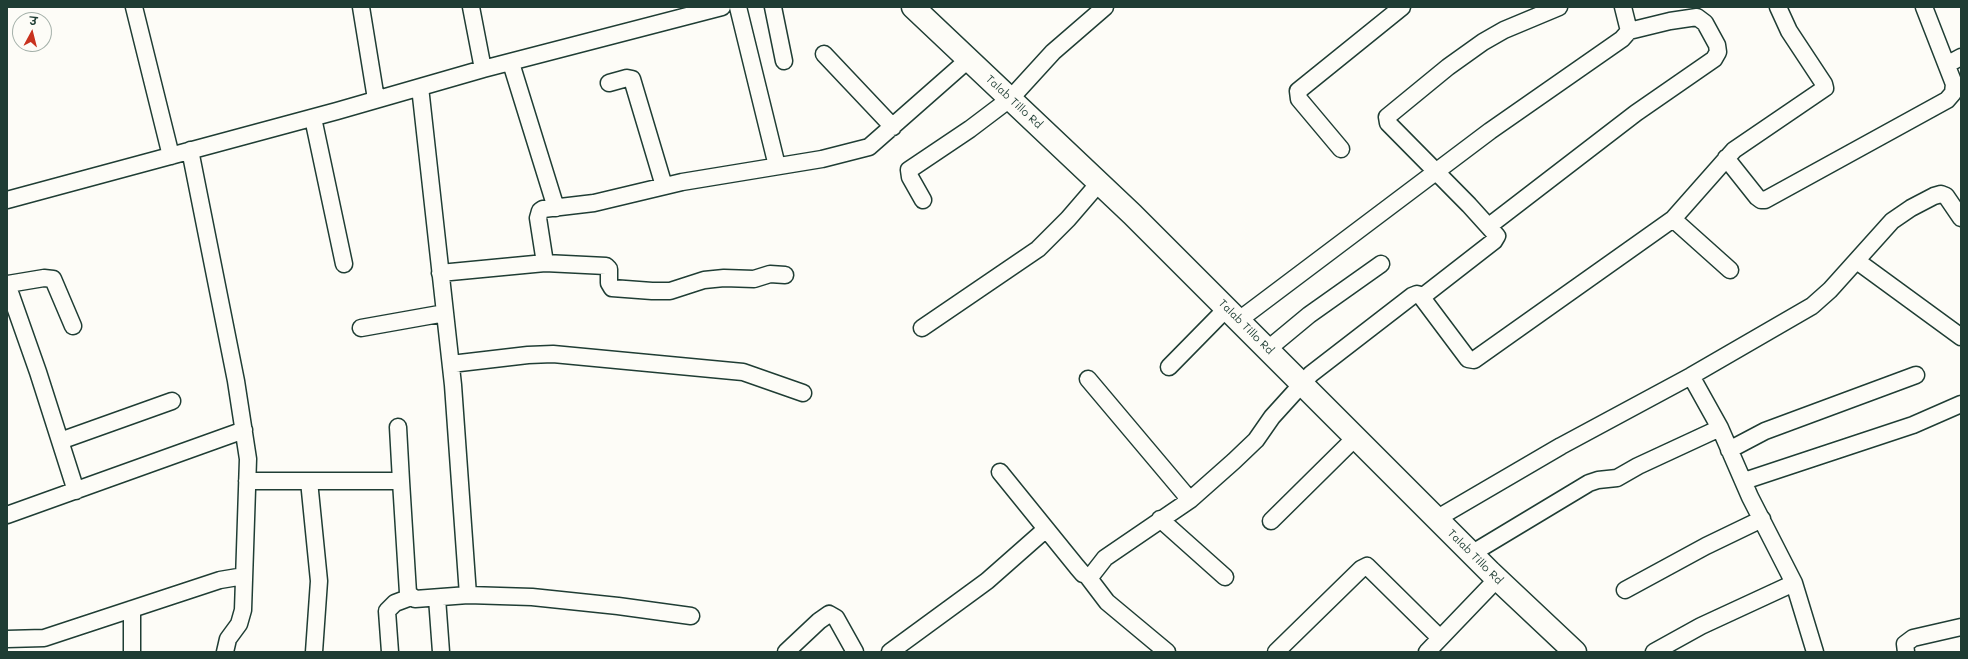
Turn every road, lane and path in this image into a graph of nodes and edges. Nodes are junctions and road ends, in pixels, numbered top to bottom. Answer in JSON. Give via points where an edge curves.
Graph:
{"nodes":[{"id":1,"x":134,"y":7,"type":"edge"},
{"id":2,"x":361,"y":7,"type":"edge"},
{"id":3,"x":471,"y":7,"type":"edge"},
{"id":4,"x":722,"y":7,"type":"edge"},
{"id":5,"x":738,"y":7,"type":"edge"},
{"id":6,"x":773,"y":7,"type":"edge"},
{"id":7,"x":913,"y":7,"type":"edge"},
{"id":8,"x":1105,"y":7,"type":"edge"},
{"id":9,"x":1402,"y":7,"type":"edge"},
{"id":10,"x":1559,"y":7,"type":"edge"},
{"id":11,"x":1623,"y":7,"type":"edge"},
{"id":12,"x":1778,"y":7,"type":"edge"},
{"id":13,"x":1924,"y":7,"type":"edge"},
{"id":14,"x":677,"y":13,"type":"edge"},
{"id":15,"x":1629,"y":31,"type":"junction"},
{"id":16,"x":824,"y":54,"type":"dead end"},
{"id":17,"x":969,"y":59,"type":"junction"},
{"id":18,"x":784,"y":61,"type":"dead end"},
{"id":19,"x":1954,"y":61,"type":"edge"},
{"id":20,"x":511,"y":63,"type":"junction"},
{"id":21,"x":483,"y":69,"type":"junction"},
{"id":22,"x":609,"y":83,"type":"dead end"},
{"id":23,"x":420,"y":88,"type":"junction"},
{"id":24,"x":1958,"y":90,"type":"edge"},
{"id":25,"x":1011,"y":98,"type":"junction"},
{"id":26,"x":376,"y":99,"type":"junction"},
{"id":27,"x":313,"y":118,"type":"junction"},
{"id":28,"x":893,"y":126,"type":"junction"},
{"id":29,"x":1341,"y":149,"type":"dead end"},
{"id":30,"x":190,"y":150,"type":"junction"},
{"id":31,"x":171,"y":156,"type":"junction"},
{"id":32,"x":1726,"y":158,"type":"junction"},
{"id":33,"x":777,"y":166,"type":"junction"},
{"id":34,"x":1436,"y":173,"type":"junction"},
{"id":35,"x":1099,"y":183,"type":"junction"},
{"id":36,"x":664,"y":186,"type":"junction"},
{"id":37,"x":7,"y":200,"type":"edge"},
{"id":38,"x":923,"y":200,"type":"dead end"},
{"id":39,"x":556,"y":208,"type":"junction"},
{"id":40,"x":1961,"y":218,"type":"edge"},
{"id":41,"x":1673,"y":219,"type":"junction"},
{"id":42,"x":1489,"y":226,"type":"junction"},
{"id":43,"x":1857,"y":260,"type":"junction"},
{"id":44,"x":545,"y":263,"type":"junction"},
{"id":45,"x":344,"y":264,"type":"dead end"},
{"id":46,"x":1381,"y":264,"type":"dead end"},
{"id":47,"x":1730,"y":270,"type":"dead end"},
{"id":48,"x":440,"y":273,"type":"junction"},
{"id":49,"x":785,"y":275,"type":"dead end"},
{"id":50,"x":8,"y":284,"type":"edge"},
{"id":51,"x":1422,"y":297,"type":"junction"},
{"id":52,"x":445,"y":312,"type":"junction"},
{"id":53,"x":1233,"y":314,"type":"junction"},
{"id":54,"x":73,"y":326,"type":"dead end"},
{"id":55,"x":361,"y":328,"type":"dead end"},
{"id":56,"x":922,"y":328,"type":"dead end"},
{"id":57,"x":1961,"y":337,"type":"edge"},
{"id":58,"x":1268,"y":349,"type":"junction"},
{"id":59,"x":450,"y":364,"type":"junction"},
{"id":60,"x":1169,"y":368,"type":"dead end"},
{"id":61,"x":1916,"y":375,"type":"dead end"},
{"id":62,"x":1691,"y":376,"type":"junction"},
{"id":63,"x":1088,"y":379,"type":"dead end"},
{"id":64,"x":1302,"y":383,"type":"junction"},
{"id":65,"x":803,"y":393,"type":"dead end"},
{"id":66,"x":172,"y":402,"type":"dead end"},
{"id":67,"x":1961,"y":404,"type":"edge"},
{"id":68,"x":398,"y":427,"type":"dead end"},
{"id":69,"x":1720,"y":428,"type":"junction"},
{"id":70,"x":244,"y":430,"type":"junction"},
{"id":71,"x":1356,"y":437,"type":"junction"},
{"id":72,"x":60,"y":441,"type":"junction"},
{"id":73,"x":1729,"y":450,"type":"junction"},
{"id":74,"x":1000,"y":472,"type":"dead end"},
{"id":75,"x":247,"y":481,"type":"junction"},
{"id":76,"x":309,"y":481,"type":"junction"},
{"id":77,"x":401,"y":481,"type":"junction"},
{"id":78,"x":1744,"y":481,"type":"junction"},
{"id":79,"x":76,"y":491,"type":"junction"},
{"id":80,"x":1190,"y":500,"type":"junction"},
{"id":81,"x":7,"y":515,"type":"edge"},
{"id":82,"x":1160,"y":519,"type":"junction"},
{"id":83,"x":1436,"y":519,"type":"junction"},
{"id":84,"x":1762,"y":519,"type":"junction"},
{"id":85,"x":1271,"y":521,"type":"dead end"},
{"id":86,"x":1046,"y":529,"type":"junction"},
{"id":87,"x":1472,"y":554,"type":"junction"},
{"id":88,"x":244,"y":576,"type":"junction"},
{"id":89,"x":1088,"y":576,"type":"junction"},
{"id":90,"x":1225,"y":577,"type":"dead end"},
{"id":91,"x":1497,"y":579,"type":"junction"},
{"id":92,"x":1794,"y":583,"type":"junction"},
{"id":93,"x":1625,"y":590,"type":"dead end"},
{"id":94,"x":468,"y":595,"type":"junction"},
{"id":95,"x":410,"y":597,"type":"junction"},
{"id":96,"x":437,"y":598,"type":"junction"},
{"id":97,"x":132,"y":609,"type":"junction"},
{"id":98,"x":691,"y":616,"type":"dead end"},
{"id":99,"x":1961,"y":627,"type":"edge"},
{"id":100,"x":1440,"y":638,"type":"junction"},
{"id":101,"x":7,"y":639,"type":"edge"},
{"id":102,"x":132,"y":652,"type":"edge"},
{"id":103,"x":224,"y":652,"type":"edge"},
{"id":104,"x":314,"y":652,"type":"edge"},
{"id":105,"x":390,"y":652,"type":"edge"},
{"id":106,"x":441,"y":652,"type":"edge"},
{"id":107,"x":786,"y":652,"type":"edge"},
{"id":108,"x":855,"y":652,"type":"edge"},
{"id":109,"x":890,"y":652,"type":"edge"},
{"id":110,"x":1167,"y":652,"type":"edge"},
{"id":111,"x":1276,"y":652,"type":"edge"},
{"id":112,"x":1427,"y":652,"type":"edge"},
{"id":113,"x":1575,"y":652,"type":"edge"},
{"id":114,"x":1654,"y":652,"type":"edge"},
{"id":115,"x":1815,"y":652,"type":"edge"},
{"id":116,"x":1906,"y":652,"type":"edge"}],
"edges":[{"from":1,"to":31,"type":"street"},
{"from":2,"to":26,"type":"street"},
{"from":3,"to":21,"type":"street"},
{"from":4,"to":14,"type":"street"},
{"from":5,"to":33,"type":"street"},
{"from":6,"to":18,"type":"street"},
{"from":7,"to":17,"type":"main road","name":"Talab Tillo Rd"},
{"from":8,"to":25,"type":"street","via":[[1053,52]]},
{"from":9,"to":29,"type":"street","via":[[1298,92],[1299,99]]},
{"from":10,"to":34,"type":"street","via":[[1504,30],[1483,42],[1387,117],[1388,124]]},
{"from":11,"to":15,"type":"street"},
{"from":12,"to":32,"type":"street","via":[[1789,30],[1825,88],[1740,145]]},
{"from":13,"to":19,"type":"street"},
{"from":14,"to":20,"type":"street"},
{"from":15,"to":34,"type":"street","via":[[1622,39],[1490,131]]},
{"from":15,"to":42,"type":"street","via":[[1697,17],[1705,23],[1717,45],[1717,57],[1624,122]]},
{"from":16,"to":28,"type":"street"},
{"from":17,"to":25,"type":"main road","name":"Talab Tillo Rd"},
{"from":17,"to":28,"type":"street"},
{"from":19,"to":24,"type":"street"},
{"from":20,"to":21,"type":"street"},
{"from":20,"to":39,"type":"street"},
{"from":21,"to":23,"type":"street"},
{"from":22,"to":36,"type":"street","via":[[632,79]]},
{"from":23,"to":26,"type":"street"},
{"from":23,"to":48,"type":"street"},
{"from":24,"to":32,"type":"street","via":[[1947,100],[1765,200],[1757,197]]},
{"from":25,"to":35,"type":"main road","name":"Talab Tillo Rd"},
{"from":25,"to":38,"type":"street","via":[[909,170],[910,177]]},
{"from":26,"to":27,"type":"street"},
{"from":27,"to":30,"type":"street"},
{"from":27,"to":45,"type":"street"},
{"from":28,"to":33,"type":"street","via":[[863,150]]},
{"from":30,"to":31,"type":"street"},
{"from":30,"to":70,"type":"street"},
{"from":31,"to":37,"type":"street"},
{"from":32,"to":41,"type":"street"},
{"from":33,"to":36,"type":"street"},
{"from":34,"to":42,"type":"street"},
{"from":34,"to":53,"type":"street"},
{"from":35,"to":53,"type":"main road","name":"Talab Tillo Rd"},
{"from":35,"to":56,"type":"street","via":[[1038,249]]},
{"from":36,"to":39,"type":"street","via":[[594,203]]},
{"from":39,"to":44,"type":"street","via":[[543,210],[538,214]]},
{"from":40,"to":43,"type":"street","via":[[1946,196],[1938,194],[1896,218]]},
{"from":41,"to":47,"type":"street"},
{"from":41,"to":51,"type":"street","via":[[1474,360],[1468,359]]},
{"from":42,"to":51,"type":"street","via":[[1497,236],[1494,241]]},
{"from":43,"to":57,"type":"street"},
{"from":43,"to":62,"type":"street","via":[[1812,306]]},
{"from":44,"to":48,"type":"street"},
{"from":44,"to":49,"type":"street","via":[[606,266],[609,267],[609,283],[612,288],[652,291],[670,291],[704,280],[754,279],[770,274]]},
{"from":46,"to":58,"type":"street","via":[[1309,315]]},
{"from":48,"to":52,"type":"street"},
{"from":50,"to":54,"type":"street","via":[[53,279]]},
{"from":50,"to":72,"type":"street"},
{"from":51,"to":64,"type":"street","via":[[1417,294],[1412,296]]},
{"from":52,"to":55,"type":"street"},
{"from":52,"to":59,"type":"street"},
{"from":53,"to":58,"type":"main road","name":"Talab Tillo Rd"},
{"from":53,"to":60,"type":"street"},
{"from":58,"to":64,"type":"main road","name":"Talab Tillo Rd"},
{"from":59,"to":65,"type":"street","via":[[553,354],[743,372]]},
{"from":59,"to":94,"type":"street"},
{"from":61,"to":73,"type":"street","via":[[1765,431]]},
{"from":62,"to":69,"type":"street"},
{"from":62,"to":83,"type":"street","via":[[1561,446]]},
{"from":63,"to":80,"type":"street"},
{"from":64,"to":71,"type":"main road","name":"Talab Tillo Rd"},
{"from":64,"to":80,"type":"street","via":[[1256,440]]},
{"from":66,"to":72,"type":"street"},
{"from":67,"to":78,"type":"street","via":[[1913,425]]},
{"from":68,"to":77,"type":"street"},
{"from":69,"to":73,"type":"street"},
{"from":69,"to":87,"type":"street","via":[[1617,478],[1589,483]]},
{"from":70,"to":75,"type":"street","via":[[248,459]]},
{"from":70,"to":79,"type":"street"},
{"from":71,"to":83,"type":"main road","name":"Talab Tillo Rd"},
{"from":71,"to":85,"type":"street"},
{"from":72,"to":79,"type":"street"},
{"from":73,"to":78,"type":"street"},
{"from":74,"to":86,"type":"street"},
{"from":75,"to":76,"type":"street"},
{"from":75,"to":88,"type":"street"},
{"from":76,"to":77,"type":"street"},
{"from":76,"to":104,"type":"street","via":[[319,581]]},
{"from":77,"to":95,"type":"street","via":[[406,573]]},
{"from":78,"to":84,"type":"street"},
{"from":79,"to":81,"type":"street"},
{"from":80,"to":82,"type":"street"},
{"from":82,"to":89,"type":"street","via":[[1108,556],[1094,574]]},
{"from":82,"to":90,"type":"street"},
{"from":83,"to":87,"type":"main road","name":"Talab Tillo Rd"},
{"from":84,"to":92,"type":"street"},
{"from":84,"to":93,"type":"street"},
{"from":86,"to":89,"type":"street","via":[[1077,568]]},
{"from":86,"to":109,"type":"street","via":[[986,581]]},
{"from":87,"to":91,"type":"main road","name":"Talab Tillo Rd"},
{"from":88,"to":97,"type":"street","via":[[220,580]]},
{"from":88,"to":103,"type":"street","via":[[242,618],[228,640]]},
{"from":89,"to":110,"type":"street","via":[[1107,602]]},
{"from":91,"to":100,"type":"street"},
{"from":91,"to":113,"type":"main road","name":"Talab Tillo Rd"},
{"from":92,"to":114,"type":"street","via":[[1701,626]]},
{"from":92,"to":115,"type":"street"},
{"from":94,"to":96,"type":"street"},
{"from":94,"to":98,"type":"street","via":[[559,600]]},
{"from":95,"to":96,"type":"street"},
{"from":95,"to":105,"type":"street","via":[[395,603],[387,611]]},
{"from":96,"to":106,"type":"street"},
{"from":97,"to":101,"type":"street","via":[[44,638]]},
{"from":97,"to":102,"type":"street"},
{"from":99,"to":116,"type":"street","via":[[1913,638],[1905,644]]},
{"from":100,"to":111,"type":"street","via":[[1367,566]]},
{"from":100,"to":112,"type":"street"},
{"from":107,"to":108,"type":"street","via":[[829,614],[836,618]]}]}
